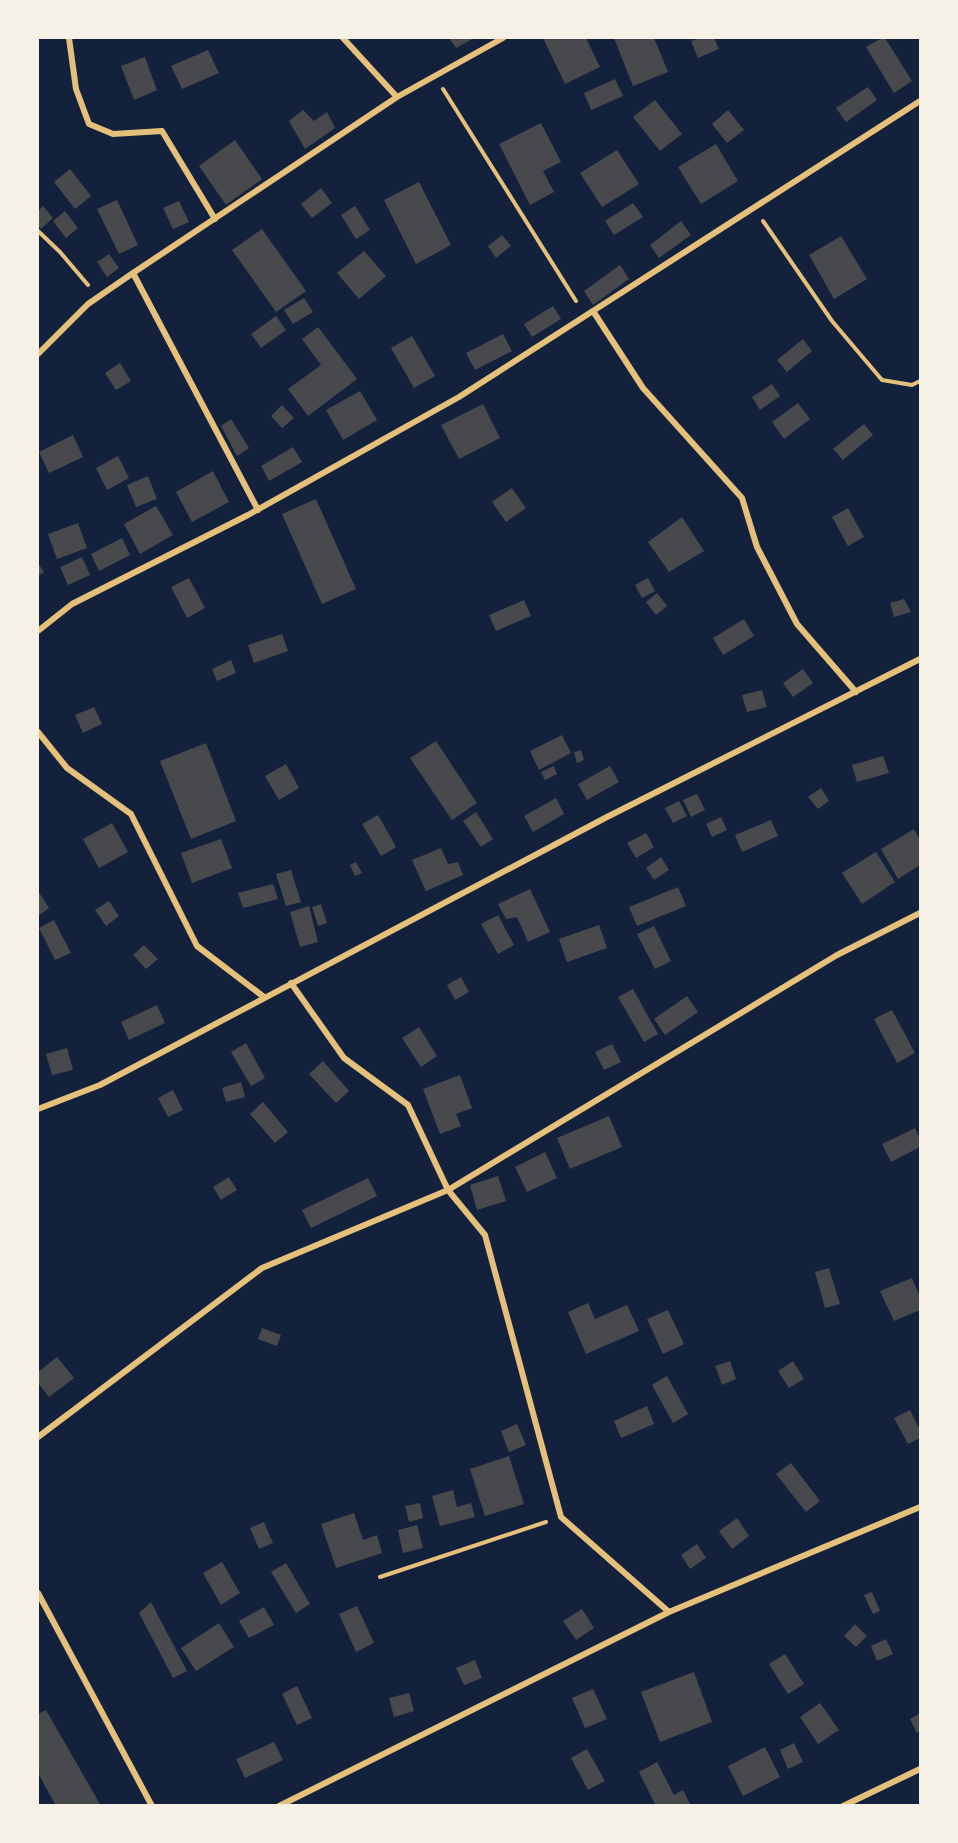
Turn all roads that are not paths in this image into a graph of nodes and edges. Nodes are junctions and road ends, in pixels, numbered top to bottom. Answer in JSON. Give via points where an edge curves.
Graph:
{"nodes":[{"id":1,"x":69,"y":38,"type":"edge"},
{"id":2,"x":343,"y":38,"type":"edge"},
{"id":3,"x":503,"y":38,"type":"edge"},
{"id":4,"x":397,"y":97,"type":"junction"},
{"id":5,"x":921,"y":101,"type":"edge"},
{"id":6,"x":215,"y":219,"type":"junction"},
{"id":7,"x":133,"y":273,"type":"junction"},
{"id":8,"x":593,"y":311,"type":"junction"},
{"id":9,"x":38,"y":354,"type":"edge"},
{"id":10,"x":258,"y":510,"type":"junction"},
{"id":11,"x":38,"y":631,"type":"edge"},
{"id":12,"x":921,"y":659,"type":"edge"},
{"id":13,"x":856,"y":692,"type":"junction"},
{"id":14,"x":38,"y":732,"type":"edge"},
{"id":15,"x":921,"y":914,"type":"edge"},
{"id":16,"x":291,"y":983,"type":"junction"},
{"id":17,"x":264,"y":997,"type":"junction"},
{"id":18,"x":38,"y":1109,"type":"edge"},
{"id":19,"x":448,"y":1190,"type":"junction"},
{"id":20,"x":38,"y":1437,"type":"edge"},
{"id":21,"x":920,"y":1507,"type":"edge"},
{"id":22,"x":38,"y":1593,"type":"edge"},
{"id":23,"x":669,"y":1612,"type":"junction"},
{"id":24,"x":921,"y":1769,"type":"edge"},
{"id":25,"x":152,"y":1806,"type":"edge"},
{"id":26,"x":279,"y":1806,"type":"edge"},
{"id":27,"x":843,"y":1806,"type":"edge"}],
"edges":[{"from":1,"to":6,"type":"street","via":[[76,90],[89,124],[113,134],[162,131]]},
{"from":2,"to":4,"type":"street"},
{"from":3,"to":4,"type":"street"},
{"from":4,"to":6,"type":"street"},
{"from":5,"to":8,"type":"street"},
{"from":6,"to":7,"type":"street"},
{"from":7,"to":9,"type":"street","via":[[98,297]]},
{"from":7,"to":10,"type":"street"},
{"from":8,"to":10,"type":"street","via":[[459,397]]},
{"from":8,"to":13,"type":"street","via":[[643,388],[742,498],[757,547],[797,624]]},
{"from":10,"to":11,"type":"street","via":[[72,604]]},
{"from":12,"to":13,"type":"street"},
{"from":13,"to":16,"type":"street","via":[[604,818]]},
{"from":14,"to":17,"type":"street","via":[[67,768],[131,814],[197,946]]},
{"from":15,"to":19,"type":"street","via":[[837,955]]},
{"from":16,"to":17,"type":"street"},
{"from":16,"to":19,"type":"street","via":[[344,1058],[408,1105]]},
{"from":17,"to":18,"type":"street","via":[[100,1085]]},
{"from":19,"to":20,"type":"street","via":[[262,1268]]},
{"from":19,"to":23,"type":"street","via":[[485,1235],[561,1517]]},
{"from":21,"to":23,"type":"street"},
{"from":22,"to":25,"type":"street"},
{"from":23,"to":26,"type":"street"},
{"from":24,"to":27,"type":"street"}]}
